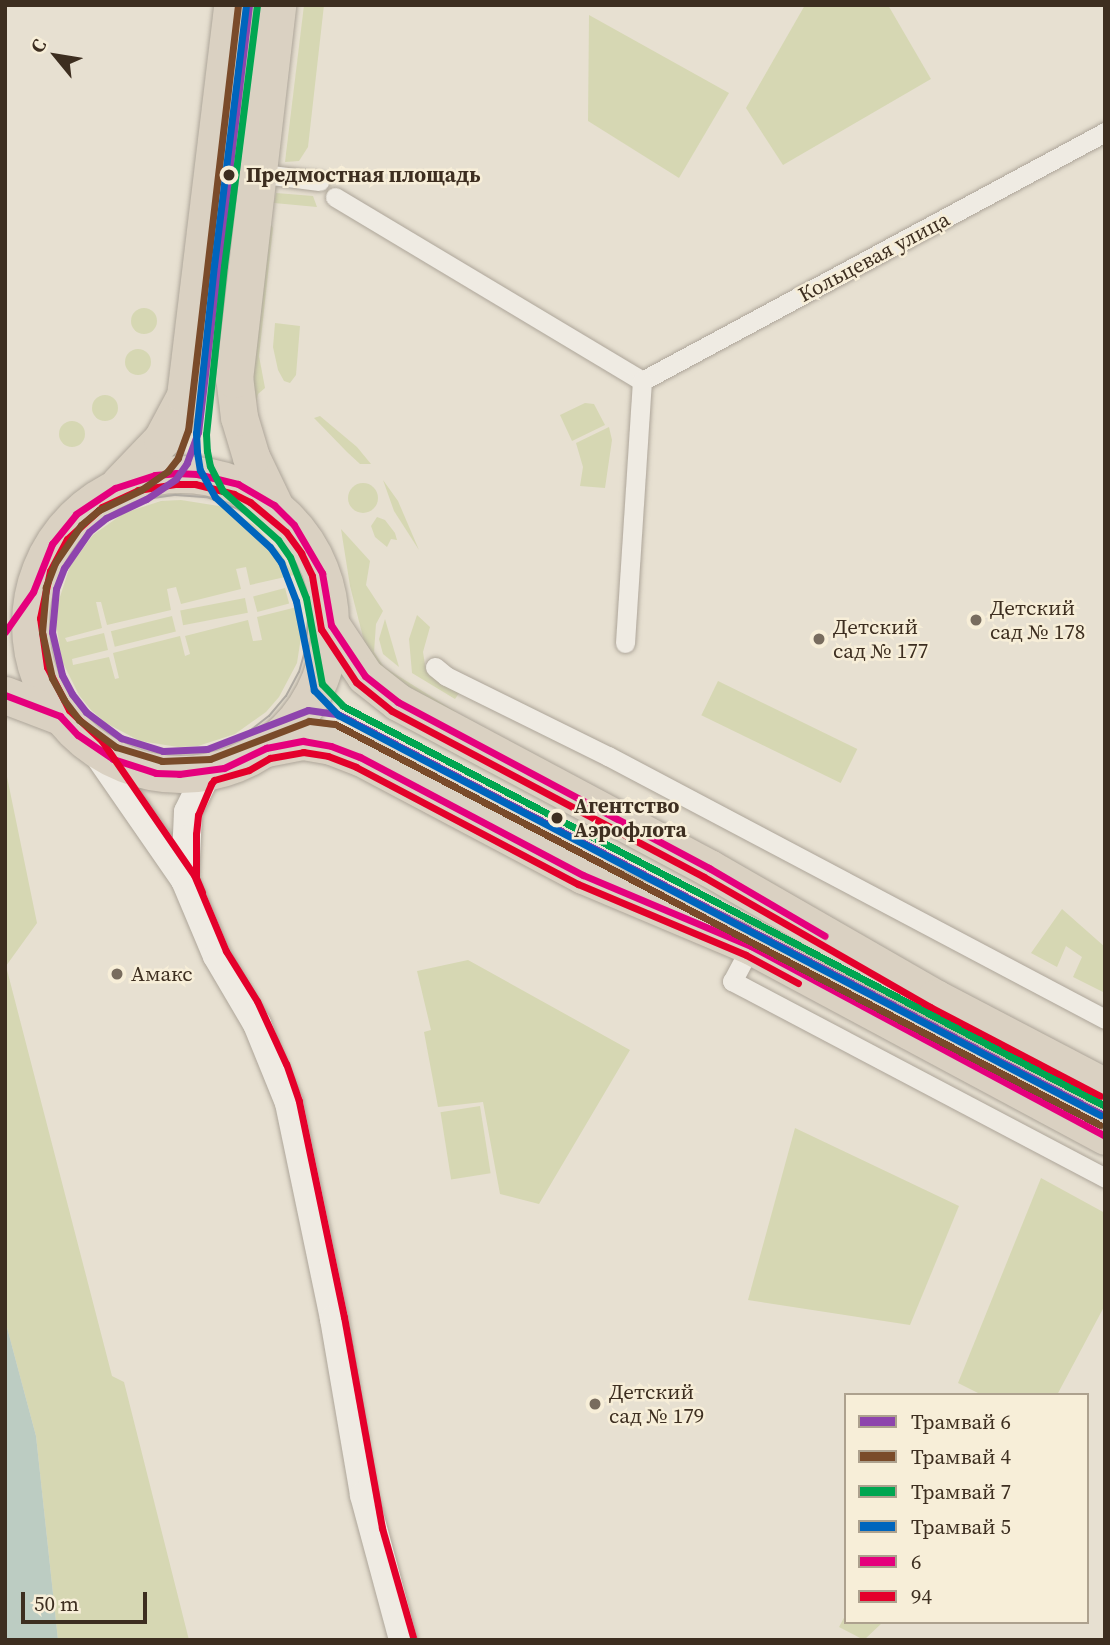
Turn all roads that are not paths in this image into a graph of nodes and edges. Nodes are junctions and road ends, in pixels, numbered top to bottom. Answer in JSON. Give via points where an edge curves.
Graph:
{"nodes":[{"id":1,"x":232,"y":5,"type":"edge"},
{"id":2,"x":277,"y":5,"type":"edge"},
{"id":3,"x":1105,"y":132,"type":"edge"},
{"id":4,"x":256,"y":173,"type":"junction"},
{"id":5,"x":319,"y":181,"type":"dead end"},
{"id":6,"x":335,"y":197,"type":"dead end"},
{"id":7,"x":642,"y":381,"type":"junction"},
{"id":8,"x":115,"y":488,"type":"junction"},
{"id":9,"x":274,"y":505,"type":"junction"},
{"id":10,"x":33,"y":592,"type":"junction"},
{"id":11,"x":331,"y":625,"type":"junction"},
{"id":12,"x":5,"y":632,"type":"edge"},
{"id":13,"x":625,"y":643,"type":"dead end"},
{"id":14,"x":435,"y":667,"type":"dead end"},
{"id":15,"x":5,"y":695,"type":"edge"},
{"id":16,"x":61,"y":716,"type":"junction"},
{"id":17,"x":93,"y":747,"type":"junction"},
{"id":18,"x":265,"y":748,"type":"junction"},
{"id":19,"x":208,"y":771,"type":"junction"},
{"id":20,"x":186,"y":880,"type":"junction"},
{"id":21,"x":751,"y":946,"type":"junction"},
{"id":22,"x":1105,"y":1019,"type":"edge"},
{"id":23,"x":1105,"y":1087,"type":"edge"},
{"id":24,"x":1105,"y":1136,"type":"edge"},
{"id":25,"x":1105,"y":1178,"type":"edge"},
{"id":26,"x":403,"y":1640,"type":"edge"}],
"edges":[{"from":1,"to":8,"type":"highway","via":[[185,396],[162,439]]},
{"from":2,"to":4,"type":"highway"},
{"from":3,"to":7,"type":"street","name":"Кольцевая улица"},
{"from":4,"to":5,"type":"street"},
{"from":4,"to":9,"type":"highway","via":[[234,379],[245,437]]},
{"from":6,"to":7,"type":"street"},
{"from":7,"to":13,"type":"street"},
{"from":8,"to":9,"type":"highway","via":[[155,475],[197,474],[237,484]]},
{"from":8,"to":10,"type":"highway","via":[[96,498],[59,532],[40,567]]},
{"from":9,"to":11,"type":"highway","via":[[294,525],[322,573]]},
{"from":10,"to":12,"type":"highway"},
{"from":10,"to":16,"type":"highway","via":[[31,644],[47,694]]},
{"from":11,"to":18,"type":"highway","via":[[329,649],[313,694],[284,733]]},
{"from":11,"to":23,"type":"highway","via":[[365,676],[398,702],[709,868],[934,998]]},
{"from":14,"to":22,"type":"street"},
{"from":15,"to":16,"type":"highway"},
{"from":16,"to":17,"type":"highway"},
{"from":17,"to":19,"type":"highway","via":[[156,773]]},
{"from":17,"to":20,"type":"main road"},
{"from":18,"to":19,"type":"highway","via":[[245,760]]},
{"from":18,"to":21,"type":"highway","via":[[303,741],[360,757],[583,875]]},
{"from":19,"to":20,"type":"main road","via":[[188,812]]},
{"from":20,"to":26,"type":"main road","via":[[217,956],[257,1024],[289,1103],[367,1507]]},
{"from":21,"to":24,"type":"highway"},
{"from":21,"to":25,"type":"street","via":[[732,981]]}]}
